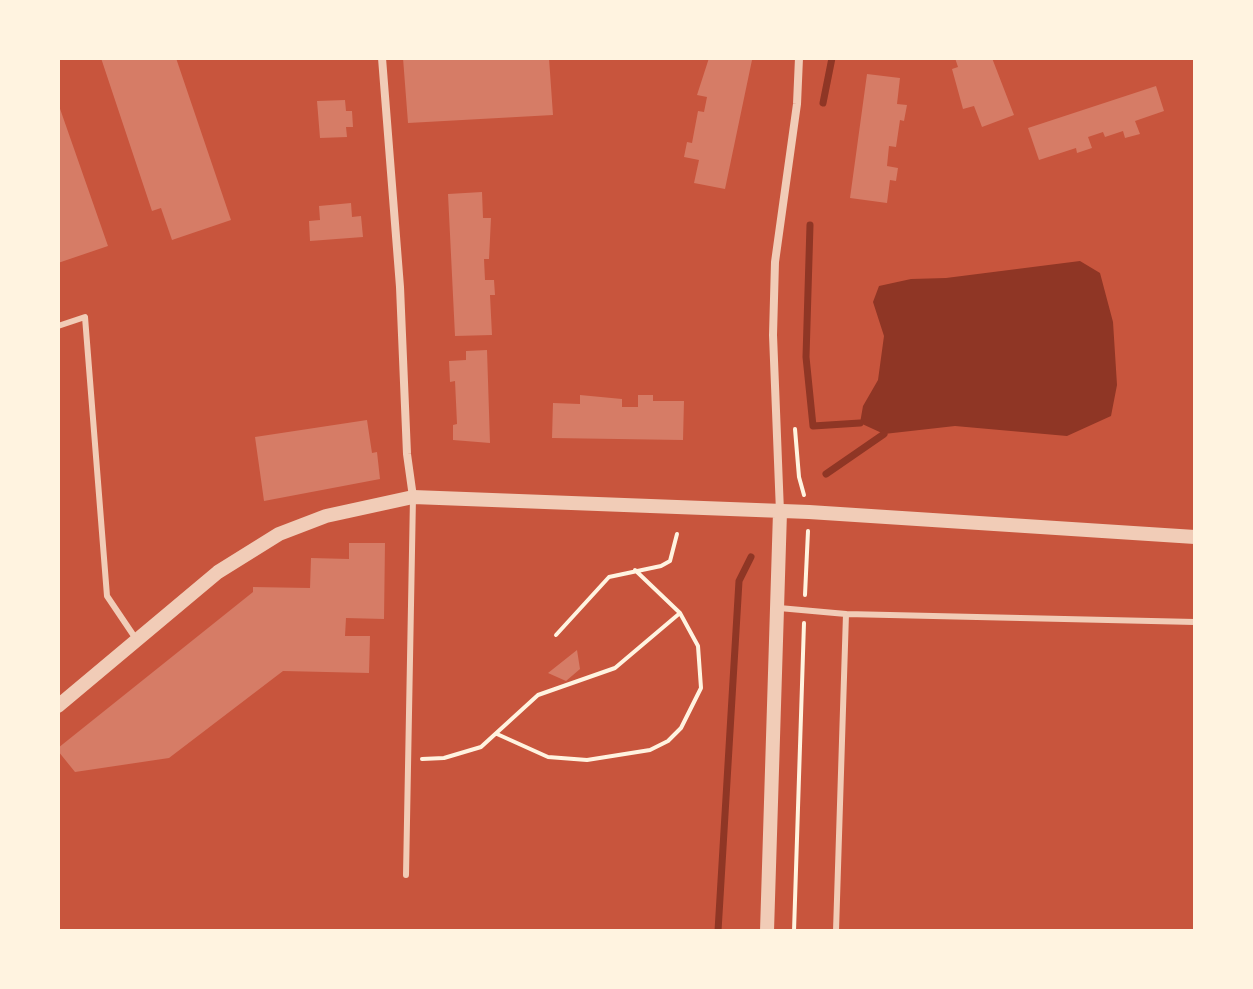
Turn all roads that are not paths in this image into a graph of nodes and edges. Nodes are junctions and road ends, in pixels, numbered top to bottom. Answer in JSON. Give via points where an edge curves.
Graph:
{"nodes":[{"id":1,"x":382,"y":58,"type":"edge"},
{"id":2,"x":799,"y":58,"type":"edge"},
{"id":3,"x":58,"y":326,"type":"edge"},
{"id":4,"x":413,"y":497,"type":"junction"},
{"id":5,"x":780,"y":512,"type":"junction"},
{"id":6,"x":1195,"y":537,"type":"edge"},
{"id":7,"x":779,"y":608,"type":"junction"},
{"id":8,"x":846,"y":614,"type":"junction"},
{"id":9,"x":1195,"y":622,"type":"edge"},
{"id":10,"x":136,"y":639,"type":"junction"},
{"id":11,"x":58,"y":706,"type":"edge"},
{"id":12,"x":406,"y":875,"type":"dead end"},
{"id":13,"x":767,"y":931,"type":"edge"},
{"id":14,"x":836,"y":931,"type":"edge"}],
"edges":[{"from":1,"to":4,"type":"street"},
{"from":2,"to":5,"type":"street","via":[[775,262]]},
{"from":3,"to":10,"type":"lane","via":[[85,317],[107,596]]},
{"from":4,"to":5,"type":"street"},
{"from":4,"to":10,"type":"street","via":[[326,516],[279,534],[218,572]]},
{"from":4,"to":12,"type":"lane"},
{"from":5,"to":6,"type":"street"},
{"from":5,"to":7,"type":"street"},
{"from":7,"to":8,"type":"lane"},
{"from":7,"to":13,"type":"street"},
{"from":8,"to":9,"type":"lane"},
{"from":8,"to":14,"type":"lane"},
{"from":10,"to":11,"type":"street"}]}
